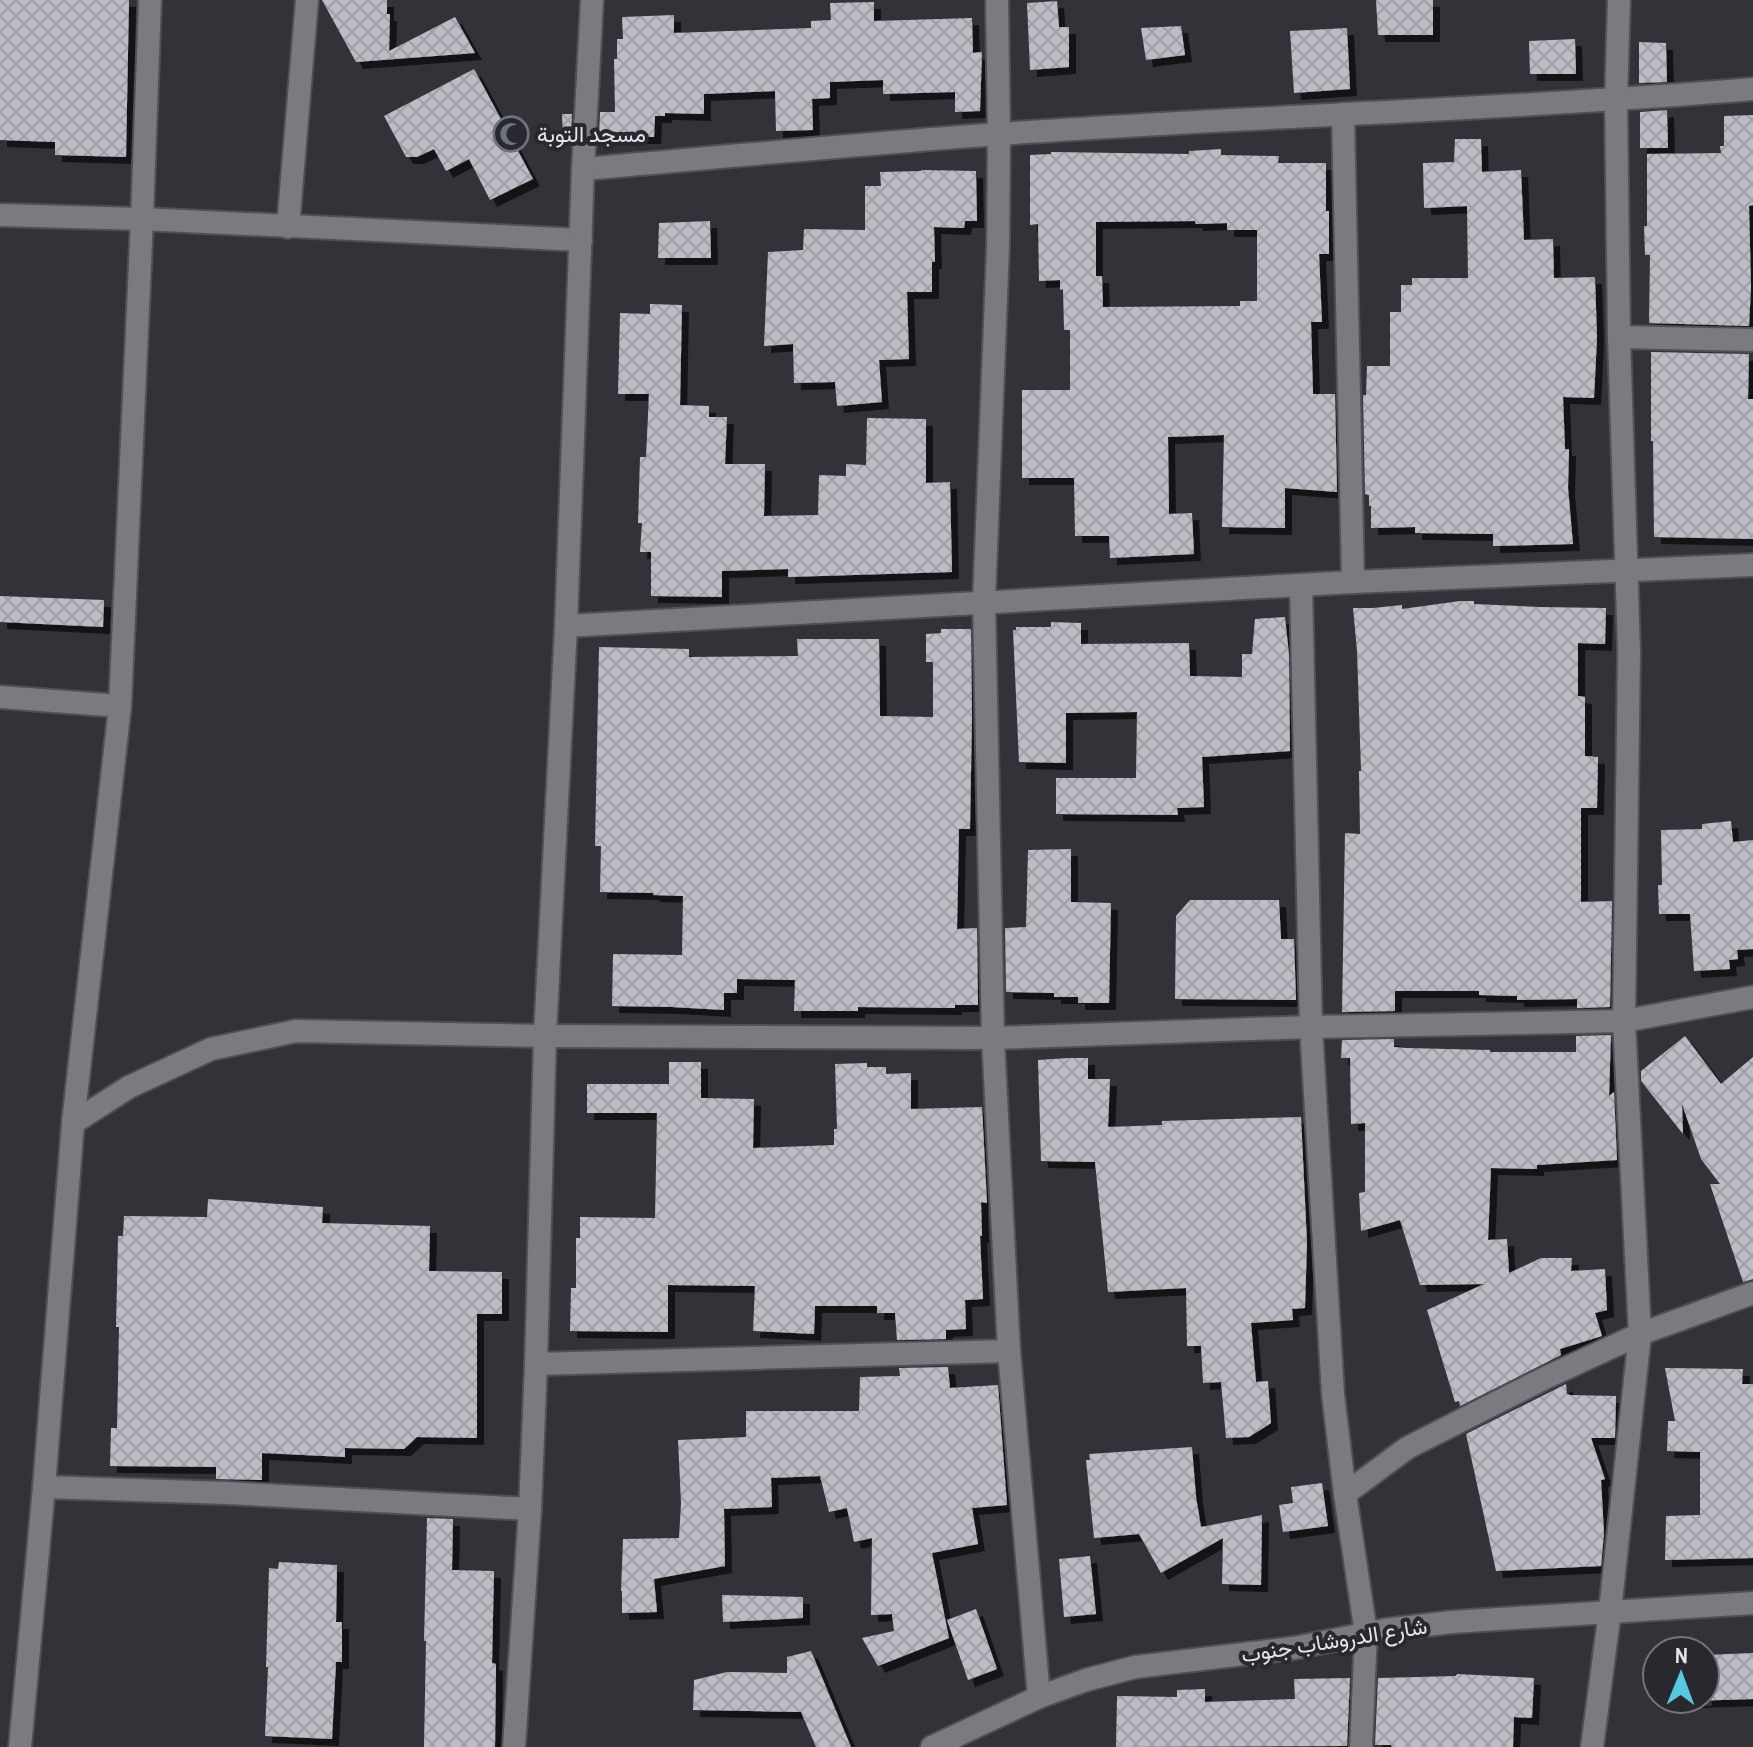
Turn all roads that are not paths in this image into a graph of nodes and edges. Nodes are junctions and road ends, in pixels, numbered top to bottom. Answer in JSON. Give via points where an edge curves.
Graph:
{"nodes":[{"id":1,"x":150,"y":0,"type":"edge"},
{"id":2,"x":307,"y":0,"type":"edge"},
{"id":3,"x":592,"y":0,"type":"edge"},
{"id":4,"x":997,"y":0,"type":"edge"},
{"id":5,"x":1619,"y":0,"type":"edge"},
{"id":6,"x":1753,"y":89,"type":"edge"},
{"id":7,"x":1616,"y":100,"type":"junction"},
{"id":8,"x":1343,"y":114,"type":"junction"},
{"id":9,"x":999,"y":134,"type":"junction"},
{"id":10,"x":583,"y":169,"type":"junction"},
{"id":11,"x":0,"y":215,"type":"edge"},
{"id":12,"x":142,"y":219,"type":"junction"},
{"id":13,"x":288,"y":227,"type":"junction"},
{"id":14,"x":581,"y":240,"type":"junction"},
{"id":15,"x":1619,"y":337,"type":"junction"},
{"id":16,"x":1753,"y":340,"type":"edge"},
{"id":17,"x":1753,"y":565,"type":"edge"},
{"id":18,"x":1626,"y":569,"type":"junction"},
{"id":19,"x":1353,"y":582,"type":"junction"},
{"id":20,"x":1301,"y":585,"type":"junction"},
{"id":21,"x":984,"y":601,"type":"junction"},
{"id":22,"x":566,"y":626,"type":"junction"},
{"id":23,"x":0,"y":697,"type":"edge"},
{"id":24,"x":120,"y":706,"type":"junction"},
{"id":25,"x":1753,"y":997,"type":"edge"},
{"id":26,"x":1624,"y":1021,"type":"junction"},
{"id":27,"x":1311,"y":1027,"type":"junction"},
{"id":28,"x":545,"y":1036,"type":"junction"},
{"id":29,"x":993,"y":1038,"type":"junction"},
{"id":30,"x":73,"y":1123,"type":"junction"},
{"id":31,"x":1753,"y":1293,"type":"edge"},
{"id":32,"x":1640,"y":1334,"type":"junction"},
{"id":33,"x":1009,"y":1351,"type":"junction"},
{"id":34,"x":536,"y":1364,"type":"junction"},
{"id":35,"x":44,"y":1487,"type":"junction"},
{"id":36,"x":1345,"y":1494,"type":"junction"},
{"id":37,"x":530,"y":1509,"type":"junction"},
{"id":38,"x":1753,"y":1603,"type":"edge"},
{"id":39,"x":1610,"y":1611,"type":"junction"},
{"id":40,"x":1366,"y":1633,"type":"junction"},
{"id":41,"x":1039,"y":1697,"type":"junction"},
{"id":42,"x":20,"y":1747,"type":"edge"},
{"id":43,"x":514,"y":1747,"type":"edge"},
{"id":44,"x":932,"y":1747,"type":"edge"},
{"id":45,"x":1361,"y":1747,"type":"edge"},
{"id":46,"x":1592,"y":1747,"type":"edge"}],
"edges":[{"from":1,"to":12,"type":"street"},
{"from":2,"to":13,"type":"street"},
{"from":3,"to":10,"type":"street"},
{"from":4,"to":9,"type":"street"},
{"from":5,"to":7,"type":"street"},
{"from":6,"to":7,"type":"street"},
{"from":7,"to":8,"type":"street"},
{"from":7,"to":15,"type":"street"},
{"from":8,"to":9,"type":"street"},
{"from":8,"to":19,"type":"street"},
{"from":9,"to":10,"type":"street"},
{"from":9,"to":21,"type":"street"},
{"from":10,"to":14,"type":"street"},
{"from":11,"to":12,"type":"street"},
{"from":12,"to":13,"type":"street"},
{"from":12,"to":24,"type":"street"},
{"from":13,"to":14,"type":"street"},
{"from":14,"to":22,"type":"street"},
{"from":15,"to":16,"type":"street"},
{"from":15,"to":18,"type":"street"},
{"from":17,"to":18,"type":"street"},
{"from":18,"to":19,"type":"street"},
{"from":18,"to":26,"type":"street"},
{"from":19,"to":20,"type":"street"},
{"from":20,"to":21,"type":"street"},
{"from":20,"to":27,"type":"street"},
{"from":21,"to":22,"type":"street"},
{"from":21,"to":29,"type":"street"},
{"from":22,"to":28,"type":"street"},
{"from":23,"to":24,"type":"street"},
{"from":24,"to":30,"type":"street"},
{"from":25,"to":26,"type":"street"},
{"from":26,"to":27,"type":"street"},
{"from":26,"to":32,"type":"street"},
{"from":27,"to":29,"type":"street"},
{"from":27,"to":36,"type":"street","via":[[1333,1394]]},
{"from":28,"to":29,"type":"street"},
{"from":28,"to":30,"type":"street","via":[[296,1031],[211,1049],[129,1087]]},
{"from":28,"to":34,"type":"street"},
{"from":29,"to":33,"type":"street"},
{"from":30,"to":35,"type":"street"},
{"from":31,"to":32,"type":"street"},
{"from":32,"to":36,"type":"street","via":[[1407,1448]]},
{"from":32,"to":39,"type":"street"},
{"from":33,"to":34,"type":"street"},
{"from":33,"to":41,"type":"street"},
{"from":34,"to":37,"type":"street"},
{"from":35,"to":37,"type":"street"},
{"from":35,"to":42,"type":"street"},
{"from":36,"to":40,"type":"street"},
{"from":37,"to":43,"type":"street"},
{"from":38,"to":39,"type":"street","name":"شارع الدروشاب جنوب"},
{"from":39,"to":40,"type":"street","name":"شارع الدروشاب جنوب"},
{"from":39,"to":46,"type":"street"},
{"from":40,"to":41,"type":"street","name":"شارع الدروشاب جنوب","via":[[1294,1648],[1135,1667]]},
{"from":40,"to":45,"type":"street"},
{"from":41,"to":44,"type":"street","name":"شارع الدروشاب جنوب"}]}
